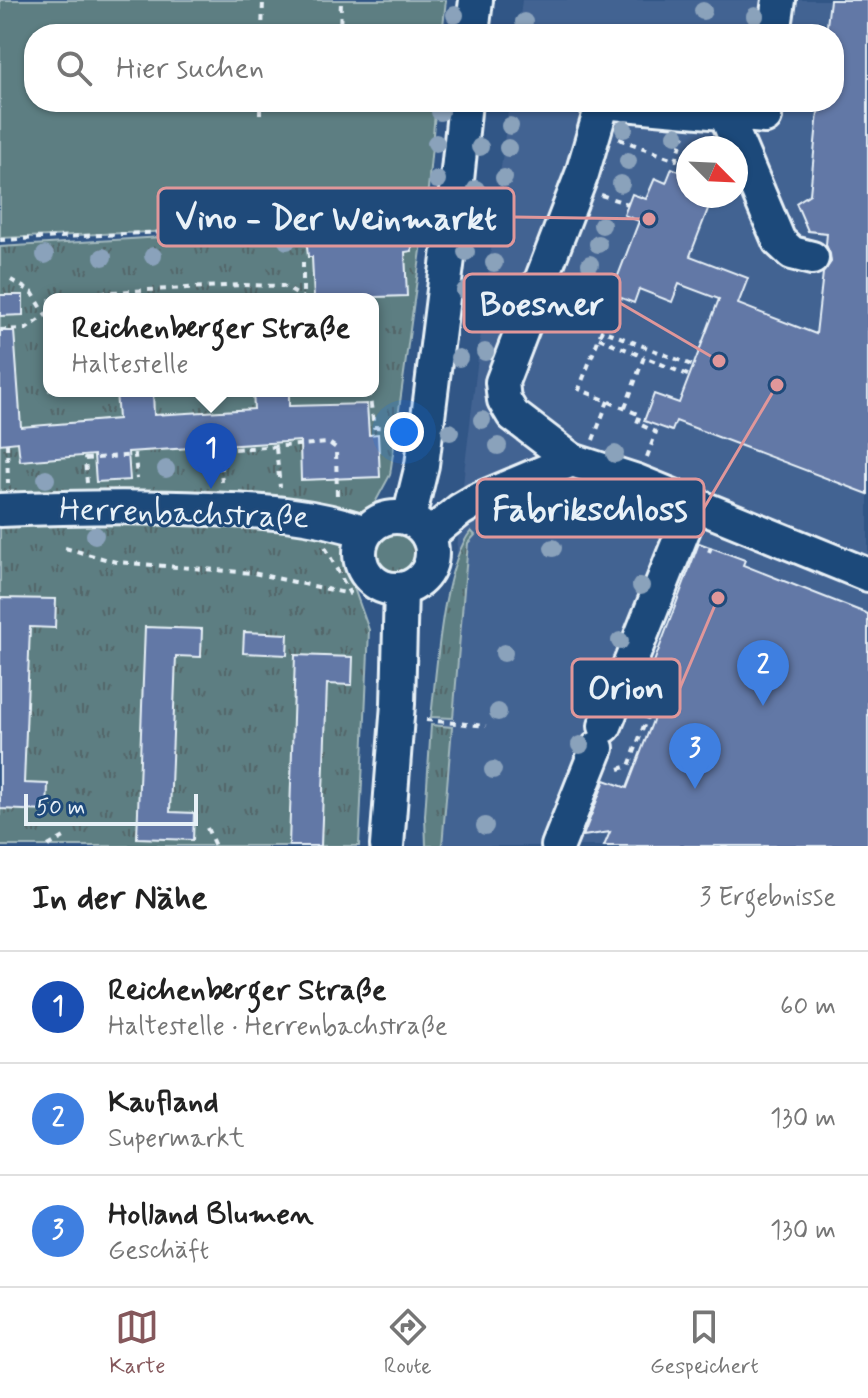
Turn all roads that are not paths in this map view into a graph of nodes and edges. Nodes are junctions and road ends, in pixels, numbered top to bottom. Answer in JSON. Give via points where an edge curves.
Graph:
{"nodes":[{"id":1,"x":476,"y":0,"type":"edge"},
{"id":2,"x":779,"y":0,"type":"edge"},
{"id":3,"x":473,"y":24,"type":"edge"},
{"id":4,"x":775,"y":24,"type":"edge"},
{"id":5,"x":464,"y":112,"type":"edge"},
{"id":6,"x":600,"y":112,"type":"edge"},
{"id":7,"x":714,"y":112,"type":"edge"},
{"id":8,"x":765,"y":112,"type":"edge"},
{"id":9,"x":725,"y":113,"type":"junction"},
{"id":10,"x":812,"y":258,"type":"dead end"},
{"id":11,"x":572,"y":460,"type":"junction"},
{"id":12,"x":693,"y":506,"type":"junction"},
{"id":13,"x":5,"y":510,"type":"edge"},
{"id":14,"x":418,"y":527,"type":"junction"},
{"id":15,"x":366,"y":532,"type":"junction"},
{"id":16,"x":868,"y":575,"type":"edge"},
{"id":17,"x":401,"y":589,"type":"junction"},
{"id":18,"x":387,"y":846,"type":"edge"},
{"id":19,"x":558,"y":846,"type":"edge"}],
"edges":[{"from":1,"to":3,"type":"street"},
{"from":2,"to":4,"type":"street"},
{"from":5,"to":14,"type":"street"},
{"from":6,"to":11,"type":"street","via":[[502,382],[513,415]]},
{"from":7,"to":9,"type":"street"},
{"from":8,"to":9,"type":"street","via":[[765,117]]},
{"from":9,"to":10,"type":"street","via":[[779,241],[792,253]]},
{"from":11,"to":12,"type":"street"},
{"from":11,"to":14,"type":"street"},
{"from":12,"to":16,"type":"street"},
{"from":12,"to":19,"type":"street"},
{"from":13,"to":15,"type":"street","name":"Herrenbachstraße","via":[[222,509],[332,520]]},
{"from":14,"to":15,"type":"street","via":[[385,518]]},
{"from":14,"to":17,"type":"street","via":[[432,550],[427,573]]},
{"from":15,"to":17,"type":"street","via":[[360,558],[364,571],[384,587]]},
{"from":17,"to":18,"type":"street"}]}
